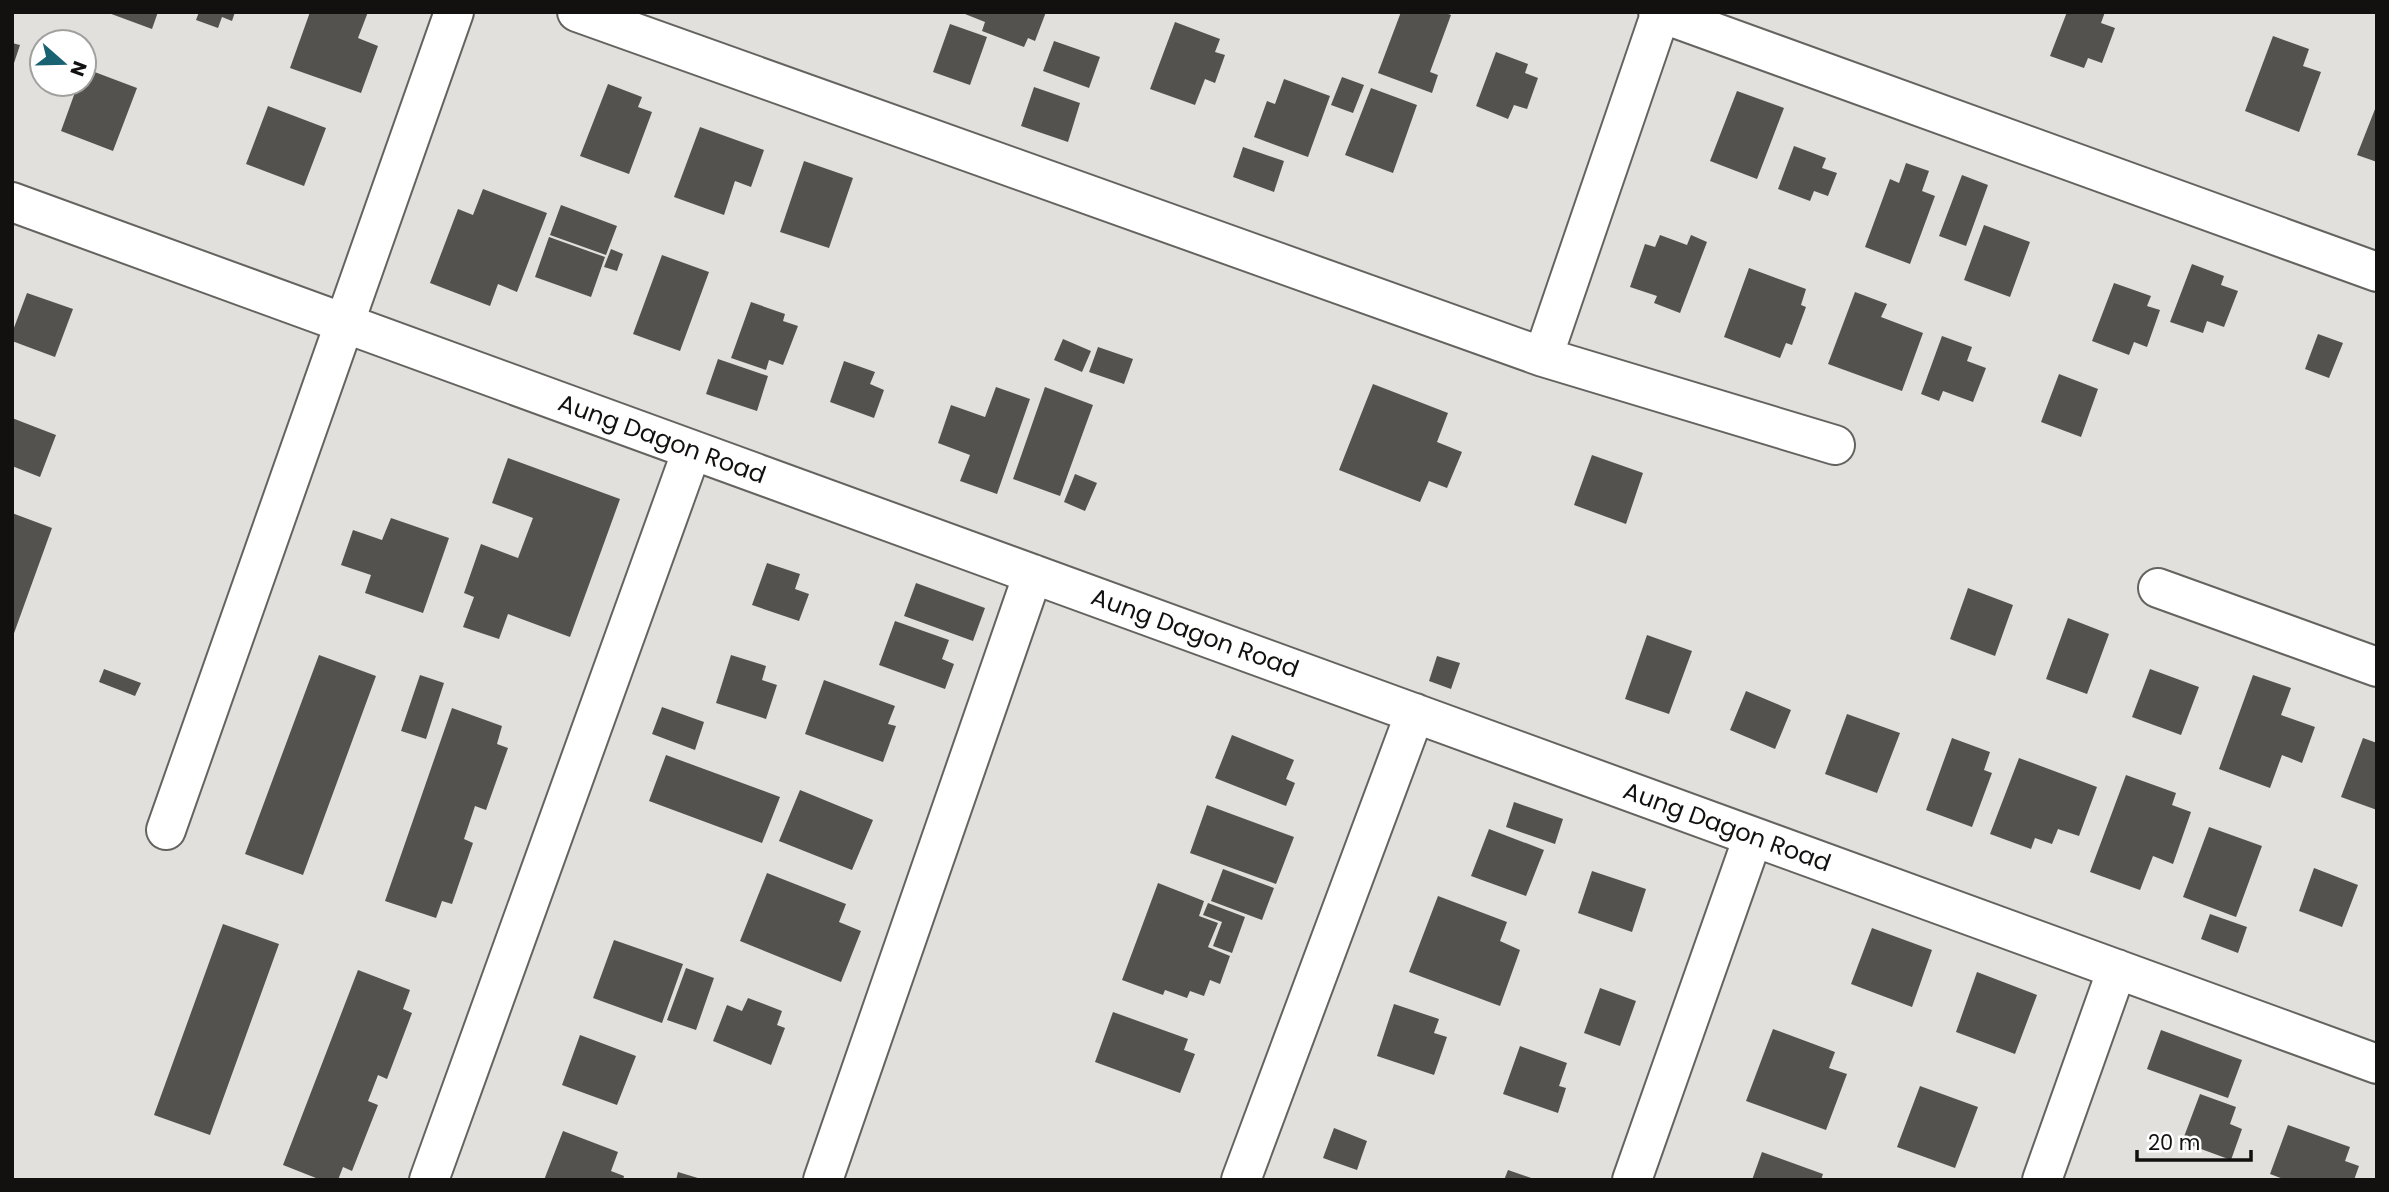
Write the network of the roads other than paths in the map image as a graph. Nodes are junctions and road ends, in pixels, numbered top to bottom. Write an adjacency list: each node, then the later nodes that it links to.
1 (454, 12): 6 (street)
2 (577, 12): 7 (street)
3 (1660, 13): 5 (street); 7 (street)
4 (12, 202): 6 (street, Aung Dagon Road)
5 (2377, 272)
6 (343, 322): 9 (street, Aung Dagon Road); 14 (street)
7 (1543, 357): 8 (street)
8 (1835, 445)
9 (692, 450): 10 (street, Aung Dagon Road); 18 (street)
10 (1033, 574): 13 (street, Aung Dagon Road); 19 (street)
11 (2158, 589): 12 (street)
12 (2377, 667)
13 (1415, 713): 15 (street, Aung Dagon Road); 20 (street)
14 (166, 830)
15 (1753, 837): 16 (street, Aung Dagon Road); 21 (street)
16 (2117, 969): 17 (street, Aung Dagon Road); 22 (street)
17 (2377, 1064)
18 (429, 1180)
19 (824, 1180)
20 (1241, 1180)
21 (1632, 1180)
22 (2042, 1180)

